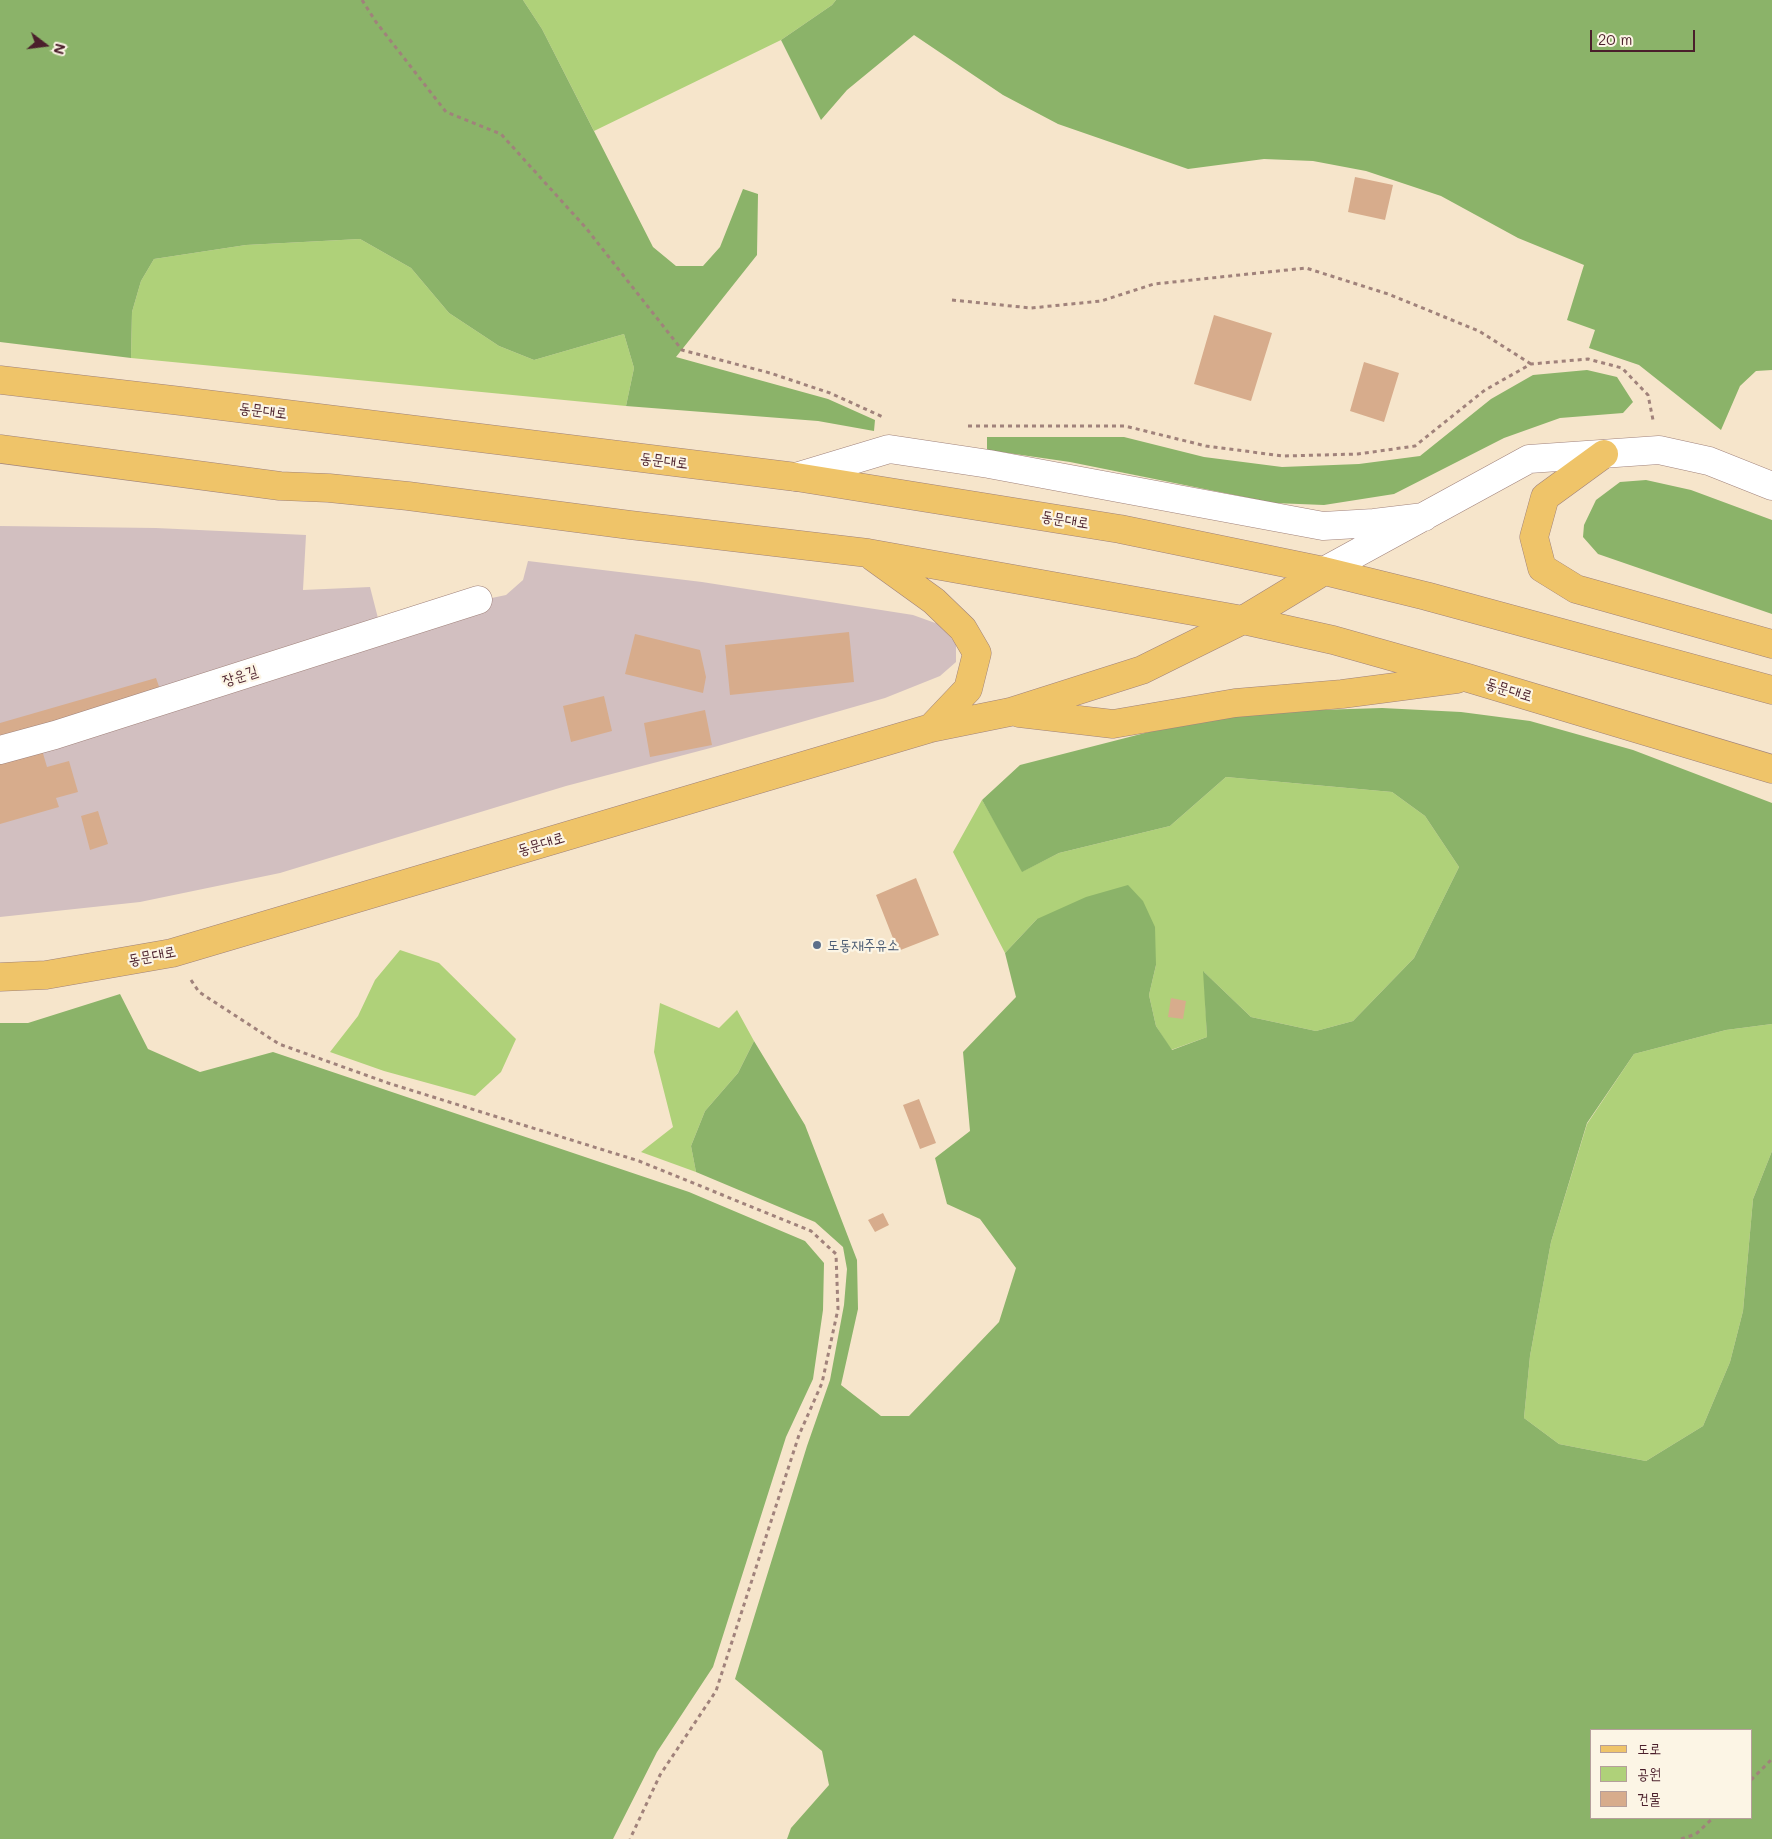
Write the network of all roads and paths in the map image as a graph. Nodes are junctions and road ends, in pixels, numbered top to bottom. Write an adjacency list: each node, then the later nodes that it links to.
1 (362, 0): 5 (path)
2 (952, 300): 3 (path)
3 (1531, 364): 6 (path); 8 (path)
4 (0, 380): 10 (main road, 동문대로)
5 (889, 418)
6 (960, 426)
7 (0, 449): 13 (main road, 동문대로)
8 (1659, 450): 9 (street); 11 (street)
9 (1604, 454): 12 (street); 17 (main road)
10 (796, 477): 12 (street); 14 (main road, 동문대로)
11 (1772, 486)
12 (1424, 517): 14 (street)
13 (868, 553): 16 (main road, 동문대로); 21 (main road)
14 (1324, 571): 16 (main road, 동문대로); 19 (main road, 동문대로)
15 (478, 600): 22 (street, 장운길)
16 (1243, 620): 18 (main road, 동문대로); 20 (main road, 동문대로)
17 (1772, 644)
18 (1468, 678): 20 (main road); 23 (main road, 동문대로)
19 (1772, 690)
20 (1010, 712): 21 (main road, 동문대로)
21 (931, 728): 24 (main road, 동문대로)
22 (0, 750)
23 (1772, 769)
24 (172, 953): 25 (main road, 동문대로); 29 (path)
25 (0, 977)
26 (1772, 1759): 27 (path)
27 (1752, 1779)
28 (1712, 1819): 30 (path)
29 (630, 1839)
30 (1681, 1839)

